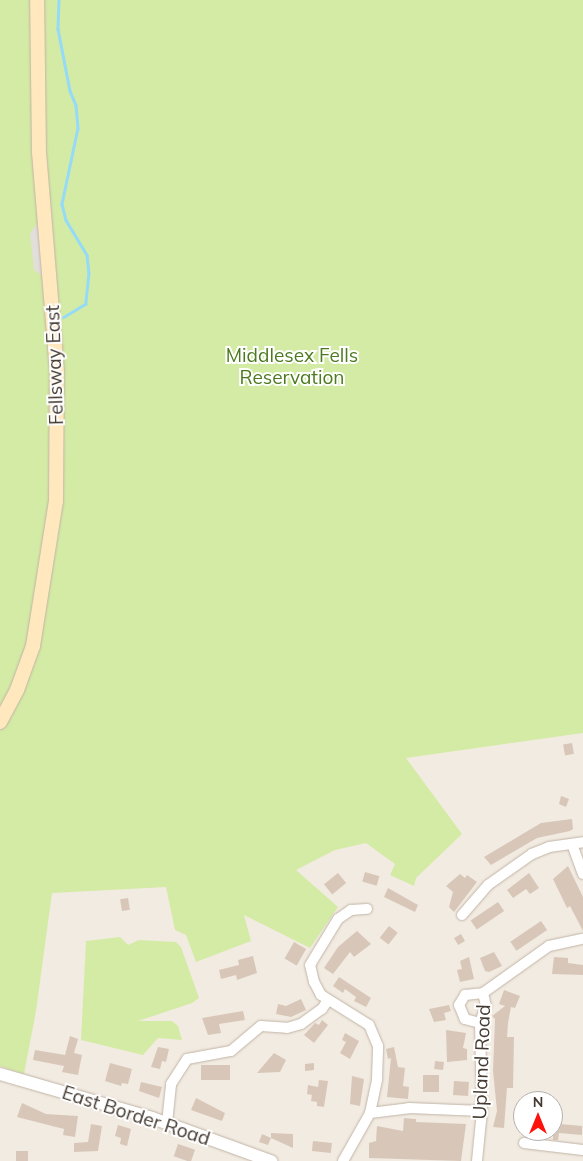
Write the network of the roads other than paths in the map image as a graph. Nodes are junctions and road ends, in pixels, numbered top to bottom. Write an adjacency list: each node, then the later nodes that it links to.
1 (37, 0): 2 (main road, Fellsway East)
2 (0, 722)
3 (578, 843): 4 (street); 6 (street)
4 (583, 874)
5 (367, 909): 9 (street)
6 (462, 915)
7 (583, 939): 8 (street)
8 (483, 994): 10 (street, Upland Road); 10 (street)
9 (328, 1000): 13 (street); 14 (street)
10 (480, 1023): 12 (street, Upland Road)
11 (1, 1078): 14 (street, East Border Road)
12 (482, 1110): 13 (street); 19 (street, Upland Road)
13 (370, 1113): 18 (street)
14 (167, 1123): 17 (street, East Border Road)
15 (524, 1143): 16 (street)
16 (583, 1150)
17 (271, 1161)
18 (343, 1161)
19 (478, 1161)

